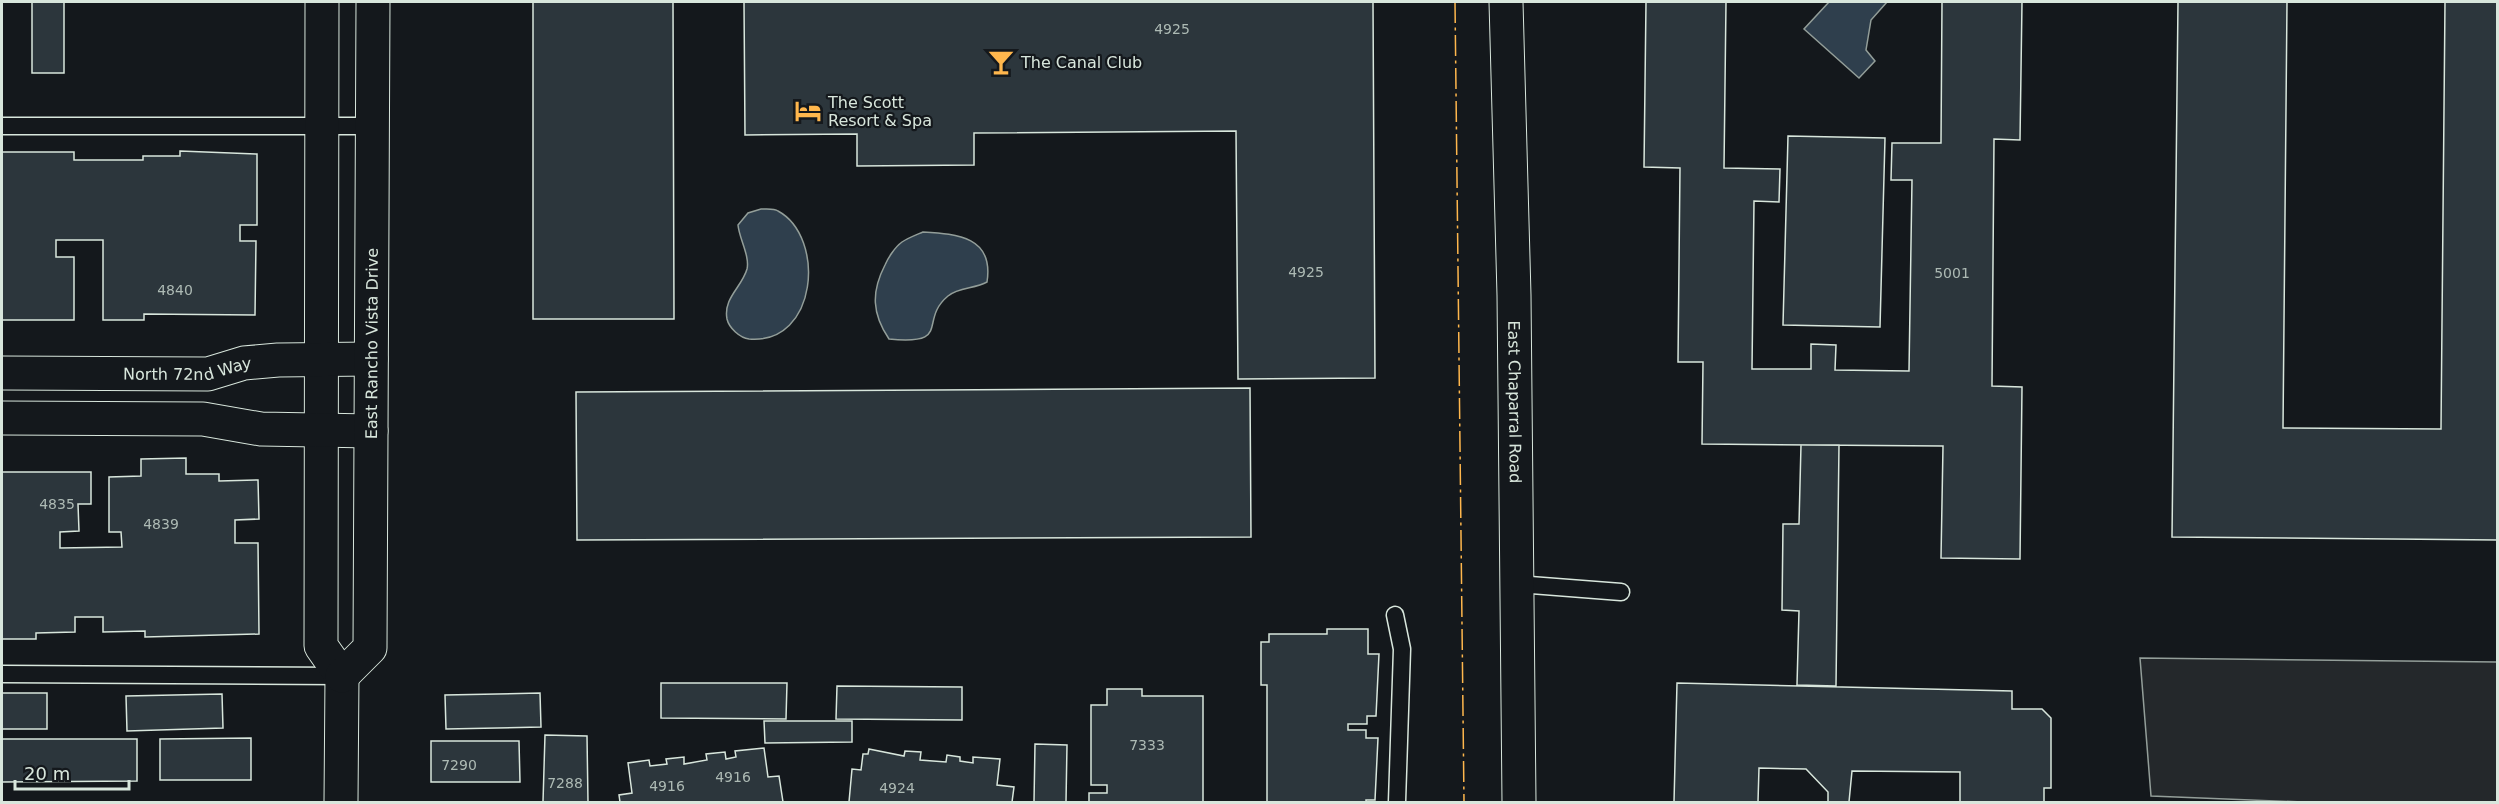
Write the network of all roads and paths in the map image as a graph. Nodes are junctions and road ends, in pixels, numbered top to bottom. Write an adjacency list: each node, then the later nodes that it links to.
1 (322, 2): 5 (street)
2 (373, 2): 6 (street, East Rancho Vista Drive)
3 (1506, 2): 13 (street, East Chaparral Road)
4 (2, 126): 5 (lane)
5 (322, 126): 6 (lane); 7 (street)
6 (372, 126): 8 (street, East Rancho Vista Drive)
7 (321, 358): 8 (street, North 72nd Way); 9 (street, North 72nd Way); 11 (street)
8 (371, 359): 12 (street, East Rancho Vista Drive)
9 (2, 373)
10 (2, 418): 11 (street)
11 (321, 430): 12 (street); 17 (street)
12 (371, 431): 17 (street, East Rancho Vista Drive)
13 (1518, 584): 14 (lane); 20 (street, East Chaparral Road)
14 (1621, 592)
15 (1395, 615): 19 (lane)
16 (2, 674): 17 (lane)
17 (342, 676): 18 (street)
18 (341, 802)
19 (1397, 802)
20 (1519, 802)

